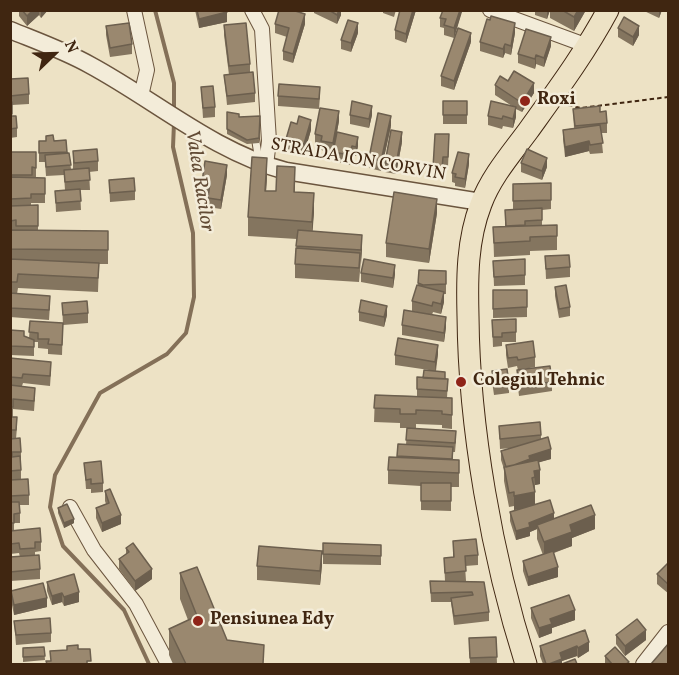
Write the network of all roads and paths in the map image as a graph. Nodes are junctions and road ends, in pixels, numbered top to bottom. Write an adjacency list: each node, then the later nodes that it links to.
1 (134, 10): 8 (street)
2 (252, 10): 11 (street)
3 (490, 10): 6 (street)
4 (608, 10): 6 (main road)
5 (10, 30): 8 (street, STRADA ION CORVIN)
6 (588, 46): 9 (main road)
7 (669, 97): 9 (path)
8 (146, 99): 11 (street, STRADA ION CORVIN)
9 (550, 100): 12 (main road)
10 (247, 136): 11 (lane)
11 (263, 164): 12 (street, STRADA ION CORVIN)
12 (481, 202): 16 (main road)
13 (70, 507): 15 (street)
14 (669, 632): 17 (street)
15 (168, 664)
16 (526, 664)
17 (642, 664)

